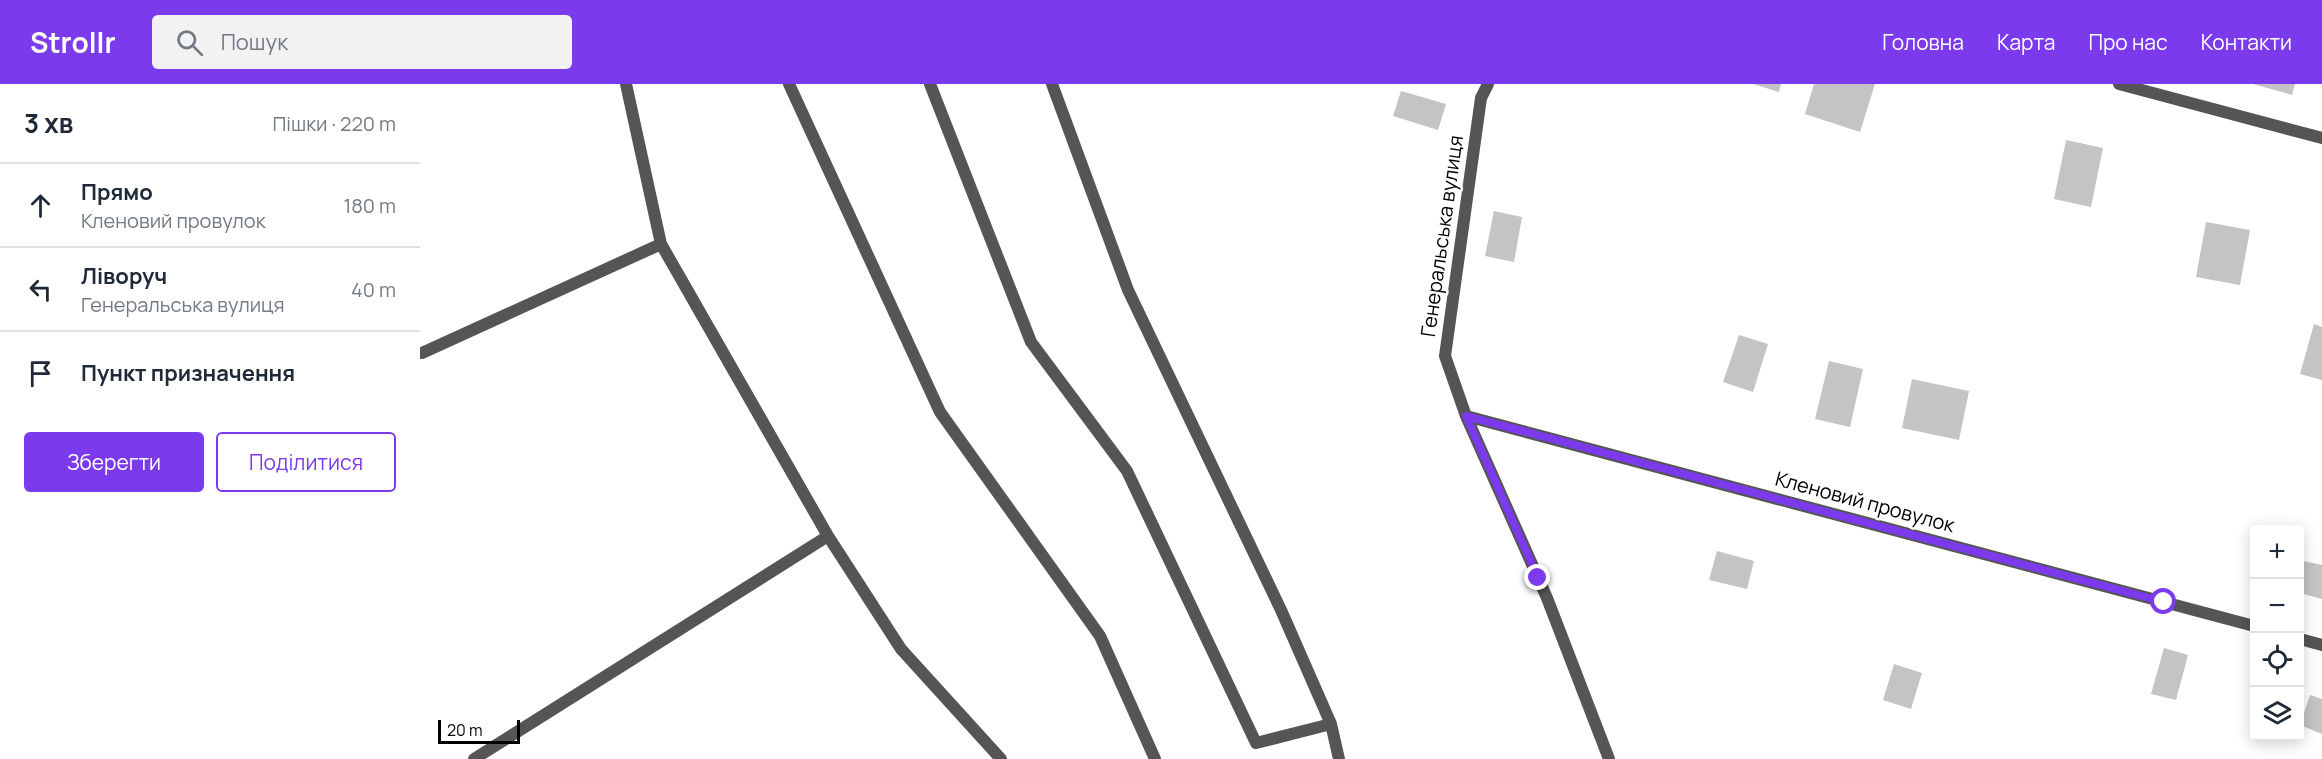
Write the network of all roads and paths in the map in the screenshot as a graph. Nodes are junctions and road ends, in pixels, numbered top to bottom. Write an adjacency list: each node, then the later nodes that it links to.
1 (626, 84): 8 (street)
2 (789, 84): 18 (street)
3 (930, 84): 15 (street)
4 (1052, 84): 15 (street)
5 (1488, 84): 10 (street, Генеральська вулиця)
6 (2119, 84): 7 (street)
7 (2322, 138)
8 (662, 244): 9 (street); 11 (street)
9 (422, 353)
10 (1466, 416): 12 (street, Кленовий провулок); 20 (street, Генеральська вулиця)
11 (828, 537): 16 (street); 17 (street)
12 (2250, 625)
13 (2304, 640): 14 (street)
14 (2322, 645)
15 (1331, 724): 19 (street)
16 (474, 759)
17 (1002, 759)
18 (1155, 759)
19 (1339, 759)
20 (1609, 759)

